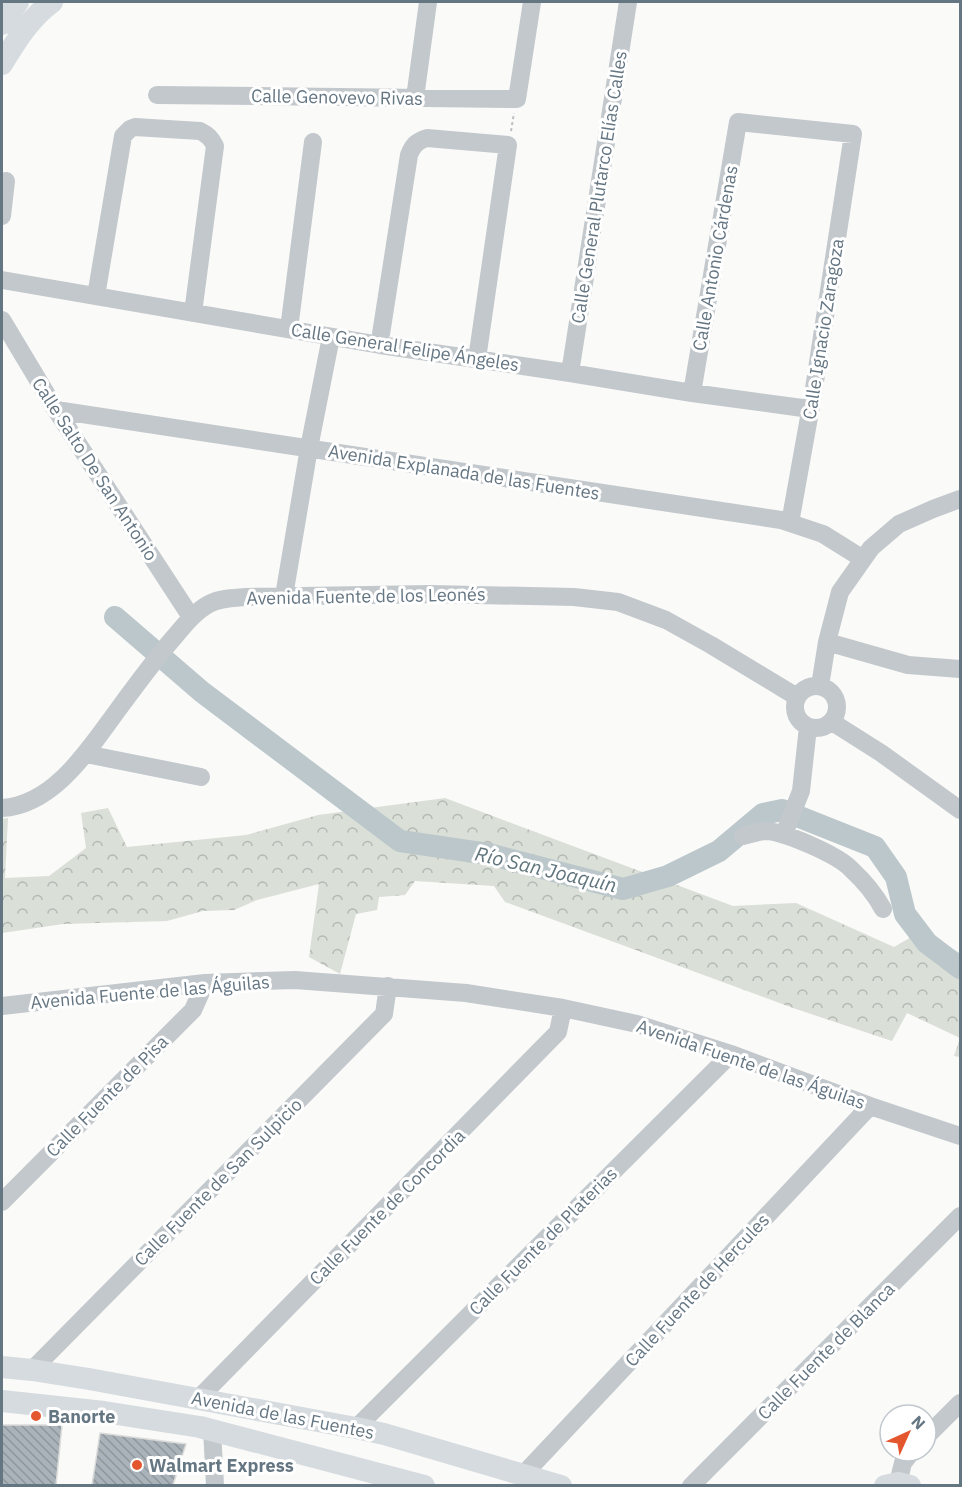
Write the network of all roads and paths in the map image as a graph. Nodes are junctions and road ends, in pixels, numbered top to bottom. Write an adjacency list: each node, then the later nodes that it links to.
1 (18, 2): 6 (main road)
2 (428, 2): 9 (street)
3 (532, 2): 10 (street)
4 (628, 2): 24 (street, Calle General Plutarco Elías Calles)
5 (40, 5): 7 (main road)
6 (2, 24)
7 (2, 64)
8 (157, 94): 9 (street, Calle Genovevo Rivas)
9 (415, 98): 10 (street, Calle Genovevo Rivas)
10 (517, 99): 13 (path)
11 (738, 123): 25 (street, Calle Antonio Cárdenas); 26 (street, Calle Ignacio Zaragoza)
12 (313, 142): 20 (street)
13 (508, 145): 21 (street); 23 (street)
14 (6, 181): 15 (street)
15 (2, 216)
16 (2, 280): 17 (street, Calle General Felipe Ángeles)
17 (96, 296): 18 (street, Calle General Felipe Ángeles); 18 (street)
18 (193, 313): 20 (street, Calle General Felipe Ángeles)
19 (2, 320): 27 (street, Calle Salto De San Antonio)
20 (289, 329): 22 (street, Calle General Felipe Ángeles)
21 (381, 334)
22 (331, 337): 23 (street, Calle General Felipe Ángeles); 28 (street)
23 (477, 359): 24 (street, Calle General Felipe Ángeles)
24 (570, 373): 25 (street, Calle General Felipe Ángeles)
25 (692, 393): 26 (street, Calle General Felipe Ángeles)
26 (810, 409): 30 (street, Calle Ignacio Zaragoza)
27 (56, 410): 28 (street, Avenida Explanada de las Fuentes); 33 (street, Calle Salto De San Antonio)
28 (309, 448): 30 (street, Avenida Explanada de las Fuentes); 32 (street)
29 (960, 499): 31 (street)
30 (790, 523): 31 (street, Avenida Explanada de las Fuentes)
31 (863, 559): 34 (street)
32 (284, 596): 33 (street, Avenida Fuente de los Leonés); 37 (street, Avenida Fuente de los Leonés)
33 (191, 617): 40 (street, Avenida Fuente de los Leonés)
34 (826, 642): 35 (street); 36 (street)
35 (960, 669)
36 (820, 686): 37 (street); 38 (street)
37 (796, 697): 39 (street)
38 (832, 722): 39 (street); 43 (street)
39 (808, 727): 44 (street)
40 (86, 754): 41 (street); 42 (street, Avenida Fuente de los Leonés)
41 (201, 777)
42 (2, 808)
43 (960, 810)
44 (789, 821): 45 (street); 46 (street)
45 (743, 836)
46 (883, 909)
47 (205, 983): 48 (street, Avenida Fuente de las Águilas); 49 (street, Avenida Fuente de las Águilas); 54 (street, Calle Fuente de Pisa)
48 (388, 986): 50 (street, Avenida Fuente de las Águilas); 57 (street, Calle Fuente de San Sulpicio)
49 (2, 1007)
50 (564, 1008): 51 (street, Avenida Fuente de las Águilas); 58 (street, Calle Fuente de Concordia)
51 (731, 1054): 52 (street, Avenida Fuente de las Águilas); 63 (street, Calle Fuente de Platerias)
52 (870, 1106): 53 (street, Avenida Fuente de las Águilas); 65 (street, Calle Fuente de Hercules)
53 (960, 1136)
54 (2, 1203)
55 (960, 1216): 69 (street, Calle Fuente de Blanca)
56 (2, 1367): 57 (main road, Avenida de las Fuentes)
57 (33, 1370): 58 (main road, Avenida de las Fuentes)
58 (198, 1399): 62 (main road); 63 (main road, Avenida de las Fuentes)
59 (2, 1401): 62 (main road, Avenida de las Fuentes)
60 (960, 1403): 61 (street)
61 (938, 1425)
62 (198, 1427): 66 (street); 67 (main road, Avenida de las Fuentes)
63 (356, 1428): 65 (main road, Avenida de las Fuentes)
64 (903, 1463): 70 (street)
65 (523, 1475): 68 (main road, Avenida de las Fuentes)
66 (215, 1485)
67 (424, 1485)
68 (561, 1485)
69 (691, 1485)
70 (898, 1485)

